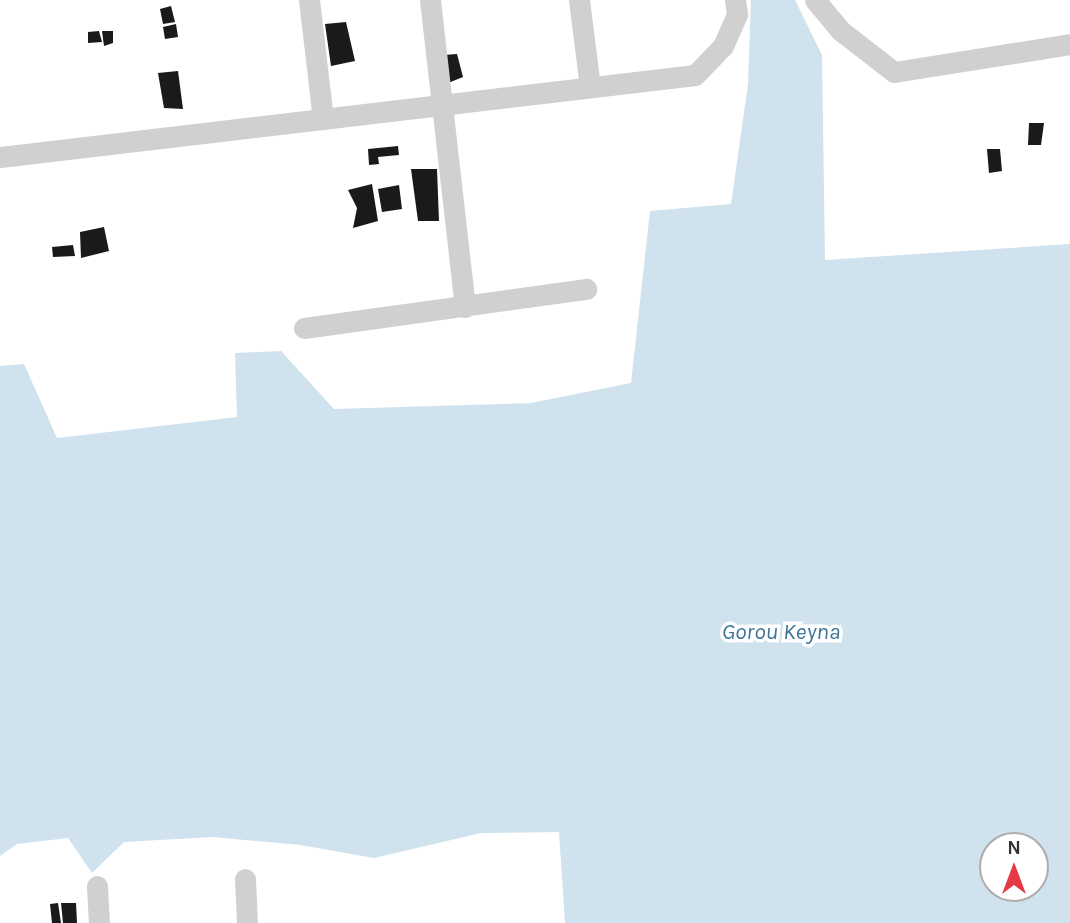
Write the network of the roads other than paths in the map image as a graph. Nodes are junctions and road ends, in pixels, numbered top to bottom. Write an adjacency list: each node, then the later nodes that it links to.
1 (309, 0): 9 (street)
2 (430, 0): 8 (street)
3 (579, 0): 7 (street)
4 (735, 0): 7 (street)
5 (815, 0): 6 (street)
6 (1070, 44)
7 (590, 88): 8 (street)
8 (443, 106): 9 (street); 12 (street)
9 (323, 119): 10 (street)
10 (0, 157)
11 (586, 289): 12 (street)
12 (464, 307): 13 (street)
13 (304, 328)
14 (245, 879): 17 (street)
15 (97, 886): 16 (street)
16 (99, 923)
17 (247, 923)

